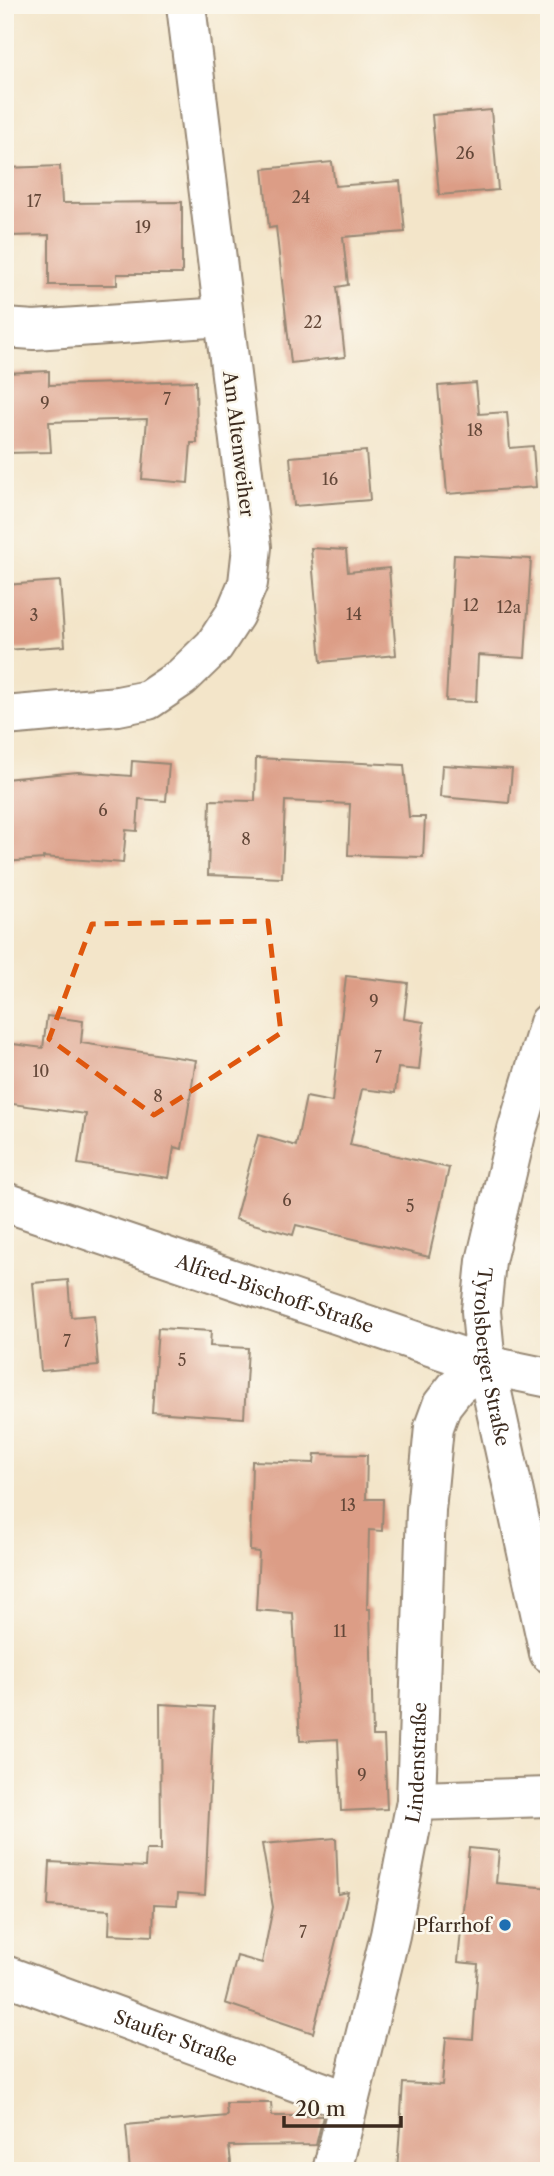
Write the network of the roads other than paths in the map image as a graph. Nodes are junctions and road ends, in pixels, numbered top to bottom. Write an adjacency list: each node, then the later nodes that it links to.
1 (186, 5): 2 (street, Am Altenweiher)
2 (223, 317): 3 (street); 4 (street, Am Altenweiher)
3 (5, 328)
4 (5, 716)
5 (549, 1023): 7 (street, Tyrolsberger Straße)
6 (5, 1202): 7 (street, Alfred-Bischoff-Straße)
7 (486, 1365): 8 (street, Alfred-Bischoff-Straße); 9 (street, Tyrolsberger Straße); 11 (street, Lindenstraße)
8 (549, 1378)
9 (549, 1653)
10 (549, 1797): 11 (street)
11 (416, 1801): 13 (street, Lindenstraße)
12 (5, 1975): 13 (street, Staufer Straße)
13 (348, 2101): 14 (street, Lindenstraße)
14 (332, 2171)

